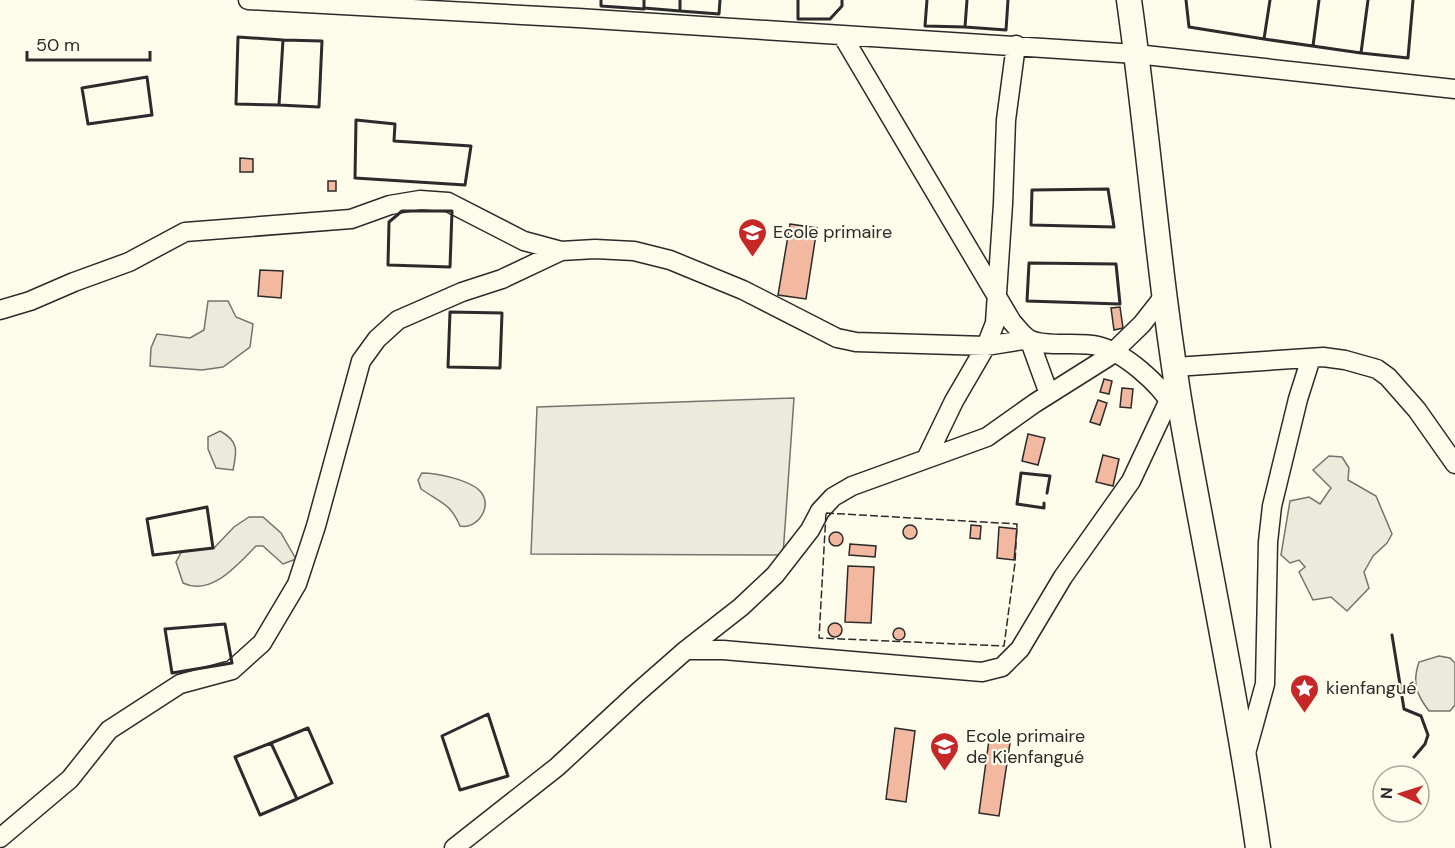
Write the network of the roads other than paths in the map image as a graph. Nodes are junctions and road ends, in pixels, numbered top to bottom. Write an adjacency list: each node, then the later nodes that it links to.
1 (248, 0): 3 (street)
2 (1120, 0): 4 (street)
3 (315, 2): 5 (street)
4 (1131, 11): 7 (main road)
5 (842, 35): 6 (street); 11 (street)
6 (1016, 45): 7 (street); 11 (street)
7 (1136, 54): 8 (street); 10 (main road)
8 (1455, 89)
9 (561, 251): 12 (street); 14 (street); 25 (street)
10 (1164, 296): 15 (street); 17 (main road)
11 (996, 297): 13 (street); 14 (street)
12 (0, 310)
13 (1029, 339): 14 (street); 15 (street); 18 (street)
14 (986, 346): 21 (street)
15 (1114, 351): 18 (street); 19 (street)
16 (1311, 358): 17 (street); 22 (street); 24 (street)
17 (1175, 367): 19 (street); 20 (main road)
18 (1049, 394): 21 (street)
19 (1169, 400): 20 (street); 23 (street)
20 (1183, 422): 24 (main road)
21 (926, 459): 23 (street)
22 (1455, 464)
23 (686, 650): 26 (street)
24 (1245, 758): 27 (main road)
25 (0, 838)
26 (454, 848)
27 (1258, 848)

